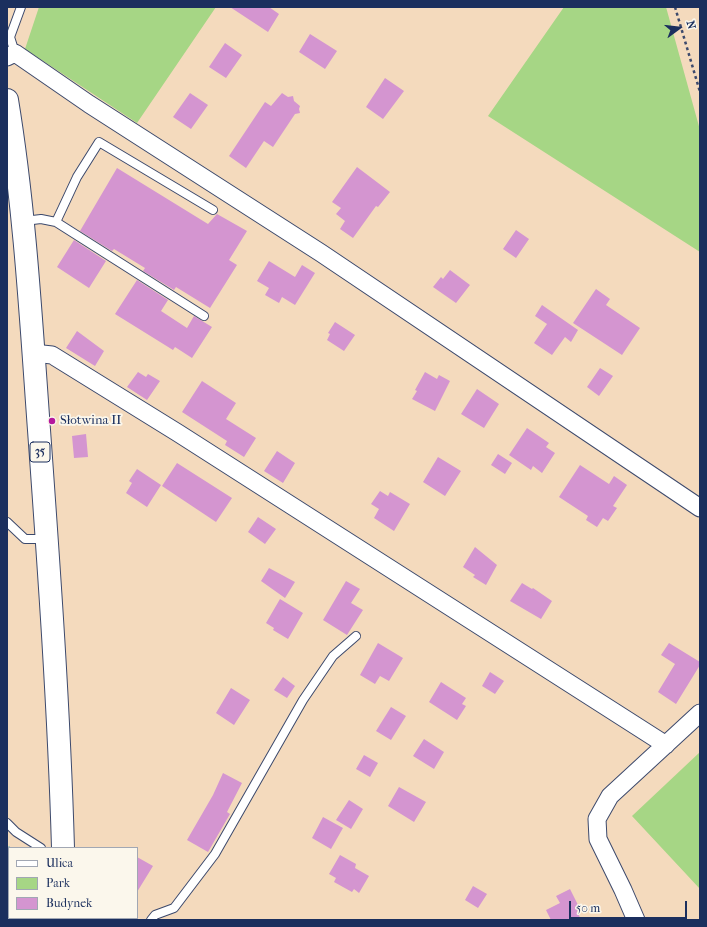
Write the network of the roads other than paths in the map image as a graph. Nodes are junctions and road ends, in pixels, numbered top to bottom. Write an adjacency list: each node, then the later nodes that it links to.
1 (21, 7): 2 (lane)
2 (11, 55): 9 (street)
3 (7, 100): 5 (main road, 35)
4 (213, 210): 6 (lane)
5 (23, 221): 6 (lane); 8 (main road, 35)
6 (56, 222): 7 (lane)
7 (204, 316)
8 (34, 353): 11 (main road, 35); 14 (street)
9 (700, 508)
10 (7, 522): 11 (lane)
11 (46, 539): 17 (main road, 35)
12 (356, 636): 18 (lane)
13 (700, 713): 14 (street)
14 (666, 745): 19 (street)
15 (7, 823): 16 (lane)
16 (39, 847)
17 (63, 847)
18 (151, 920)
19 (636, 920)

